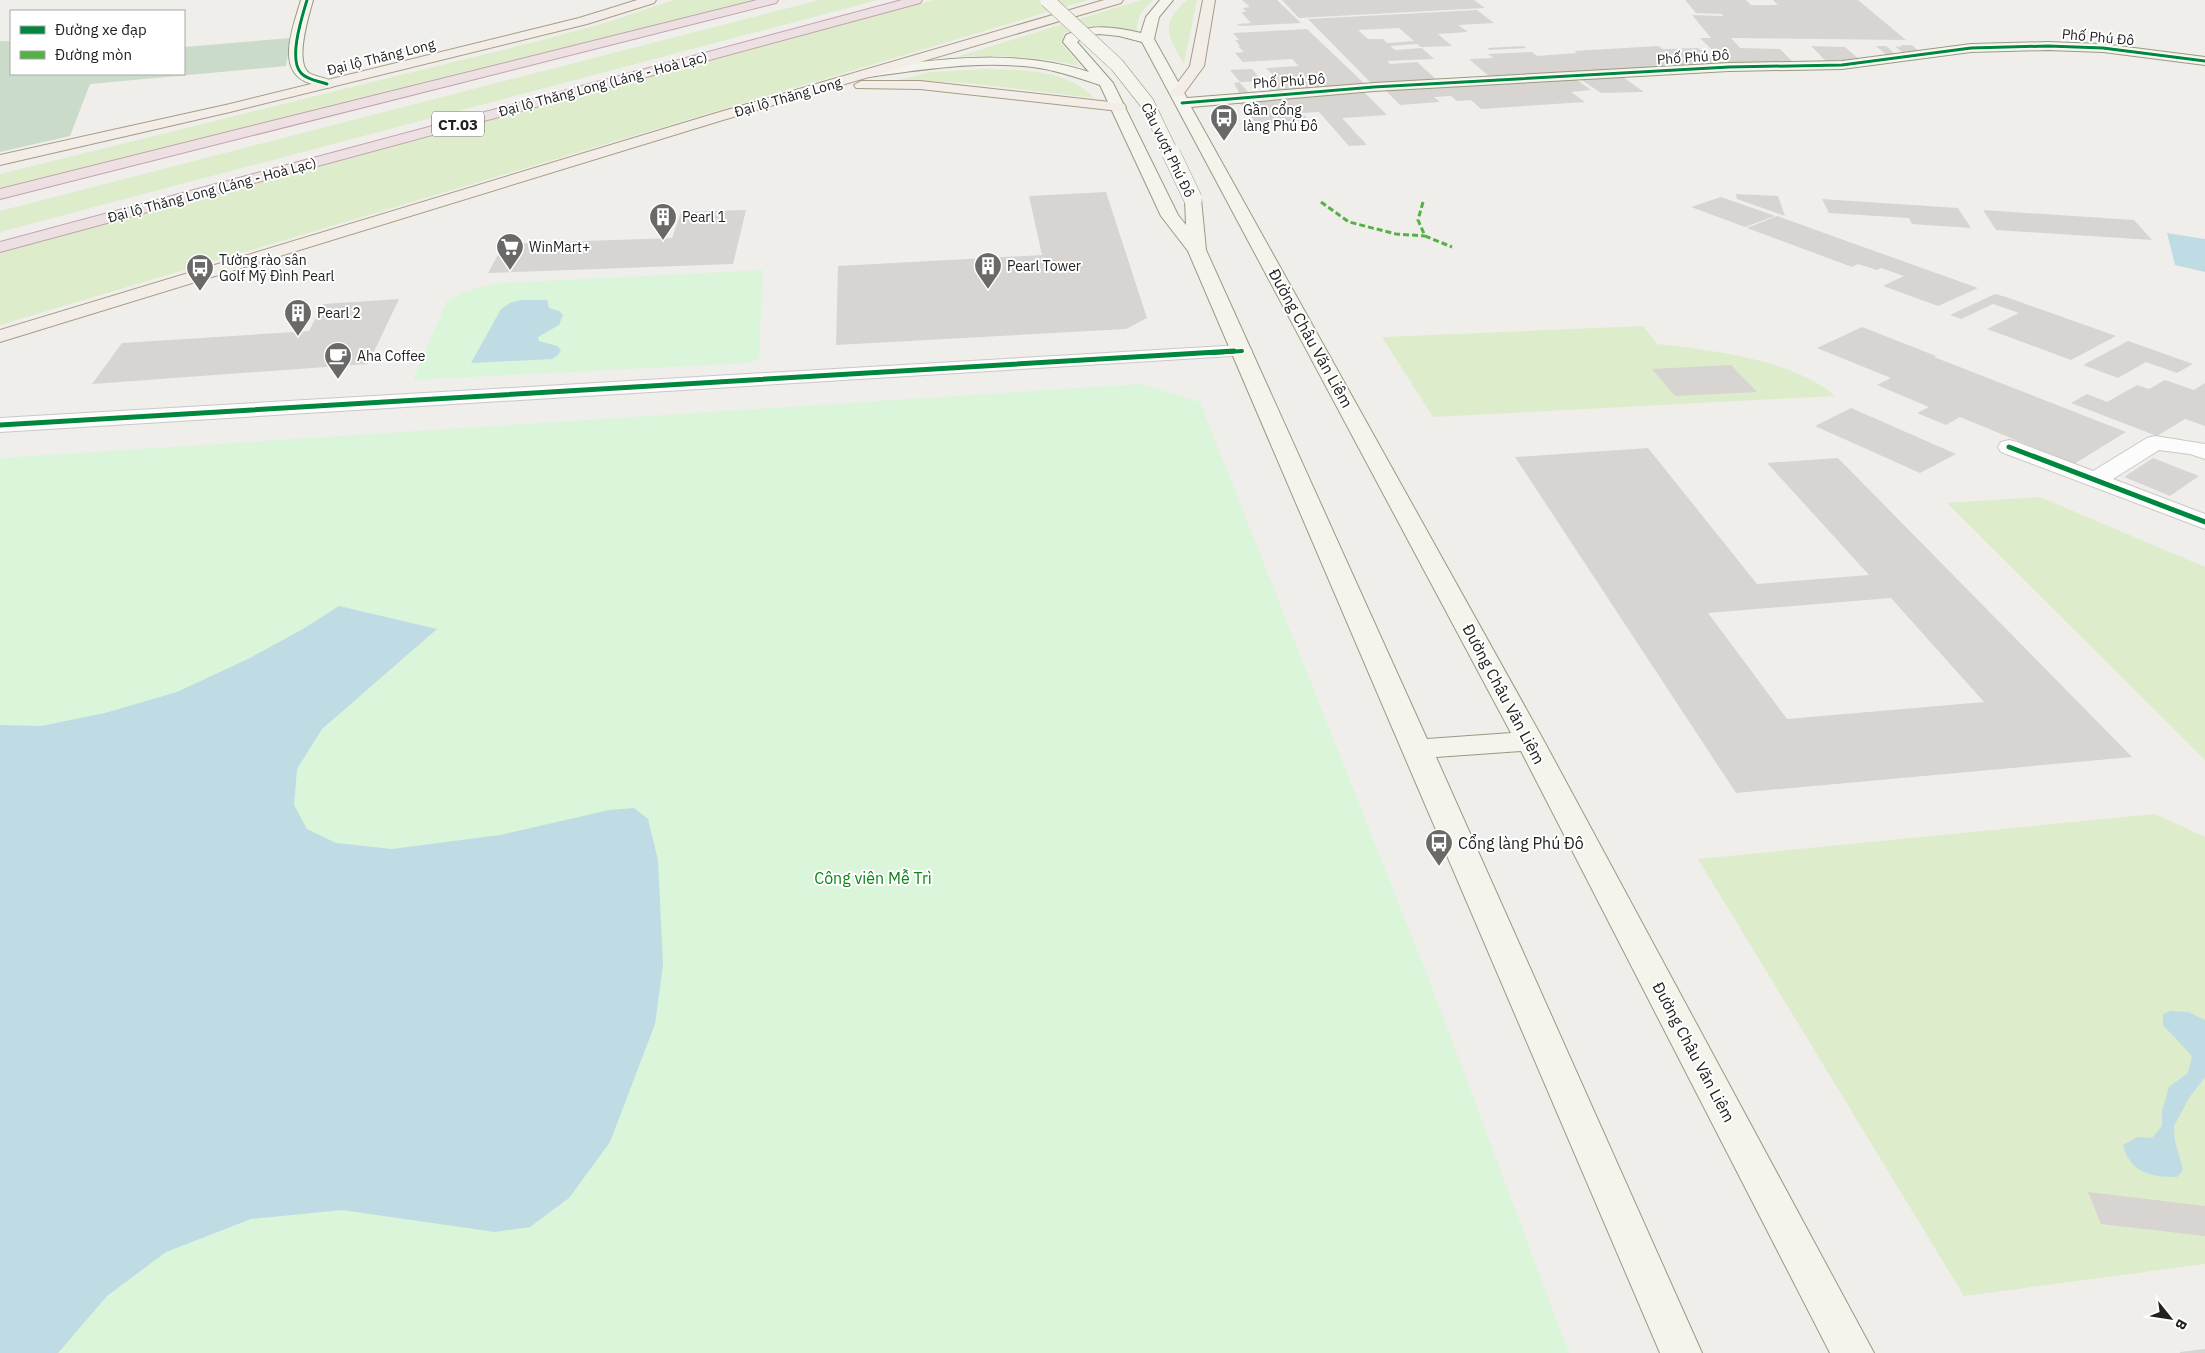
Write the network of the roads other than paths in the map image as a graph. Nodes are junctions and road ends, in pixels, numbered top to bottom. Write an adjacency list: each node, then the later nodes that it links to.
1 (307, 0): 13 (main road)
2 (650, 0): 13 (main road, Đại lộ Thăng Long)
3 (772, 0): 18 (highway)
4 (916, 0): 19 (highway, Đại lộ Thăng Long (Láng - Hoà Lạc) / CT.03)
5 (1047, 0): 20 (main road, Cầu vượt Phú Đô, bridge)
6 (1117, 0): 11 (main road, Đại lộ Thăng Long)
7 (1167, 0): 9 (main road)
8 (1209, 0): 15 (main road)
9 (1147, 39): 12 (main road); 15 (main road, Đường Châu Văn Liêm)
10 (2205, 61): 15 (main road, Phố Phú Đô)
11 (869, 73): 12 (main road); 14 (main road, Đại lộ Thăng Long)
12 (1106, 83): 16 (main road)
13 (327, 84): 17 (main road, Đại lộ Thăng Long)
14 (824, 86): 16 (main road); 21 (main road, Đại lộ Thăng Long)
15 (1179, 98): 28 (main road, Đường Châu Văn Liêm)
16 (1119, 107): 20 (main road)
17 (0, 160)
18 (0, 194)
19 (0, 247)
20 (1197, 250): 22 (main road)
21 (0, 336)
22 (1242, 351): 23 (street); 29 (main road)
23 (0, 425)
24 (2009, 446): 26 (street)
25 (2205, 452): 26 (street)
26 (2097, 479): 27 (street)
27 (2205, 522)
28 (1530, 741): 29 (main road); 31 (main road, Đường Châu Văn Liêm)
29 (1418, 749): 30 (main road)
30 (1681, 1353)
31 (1853, 1353)

